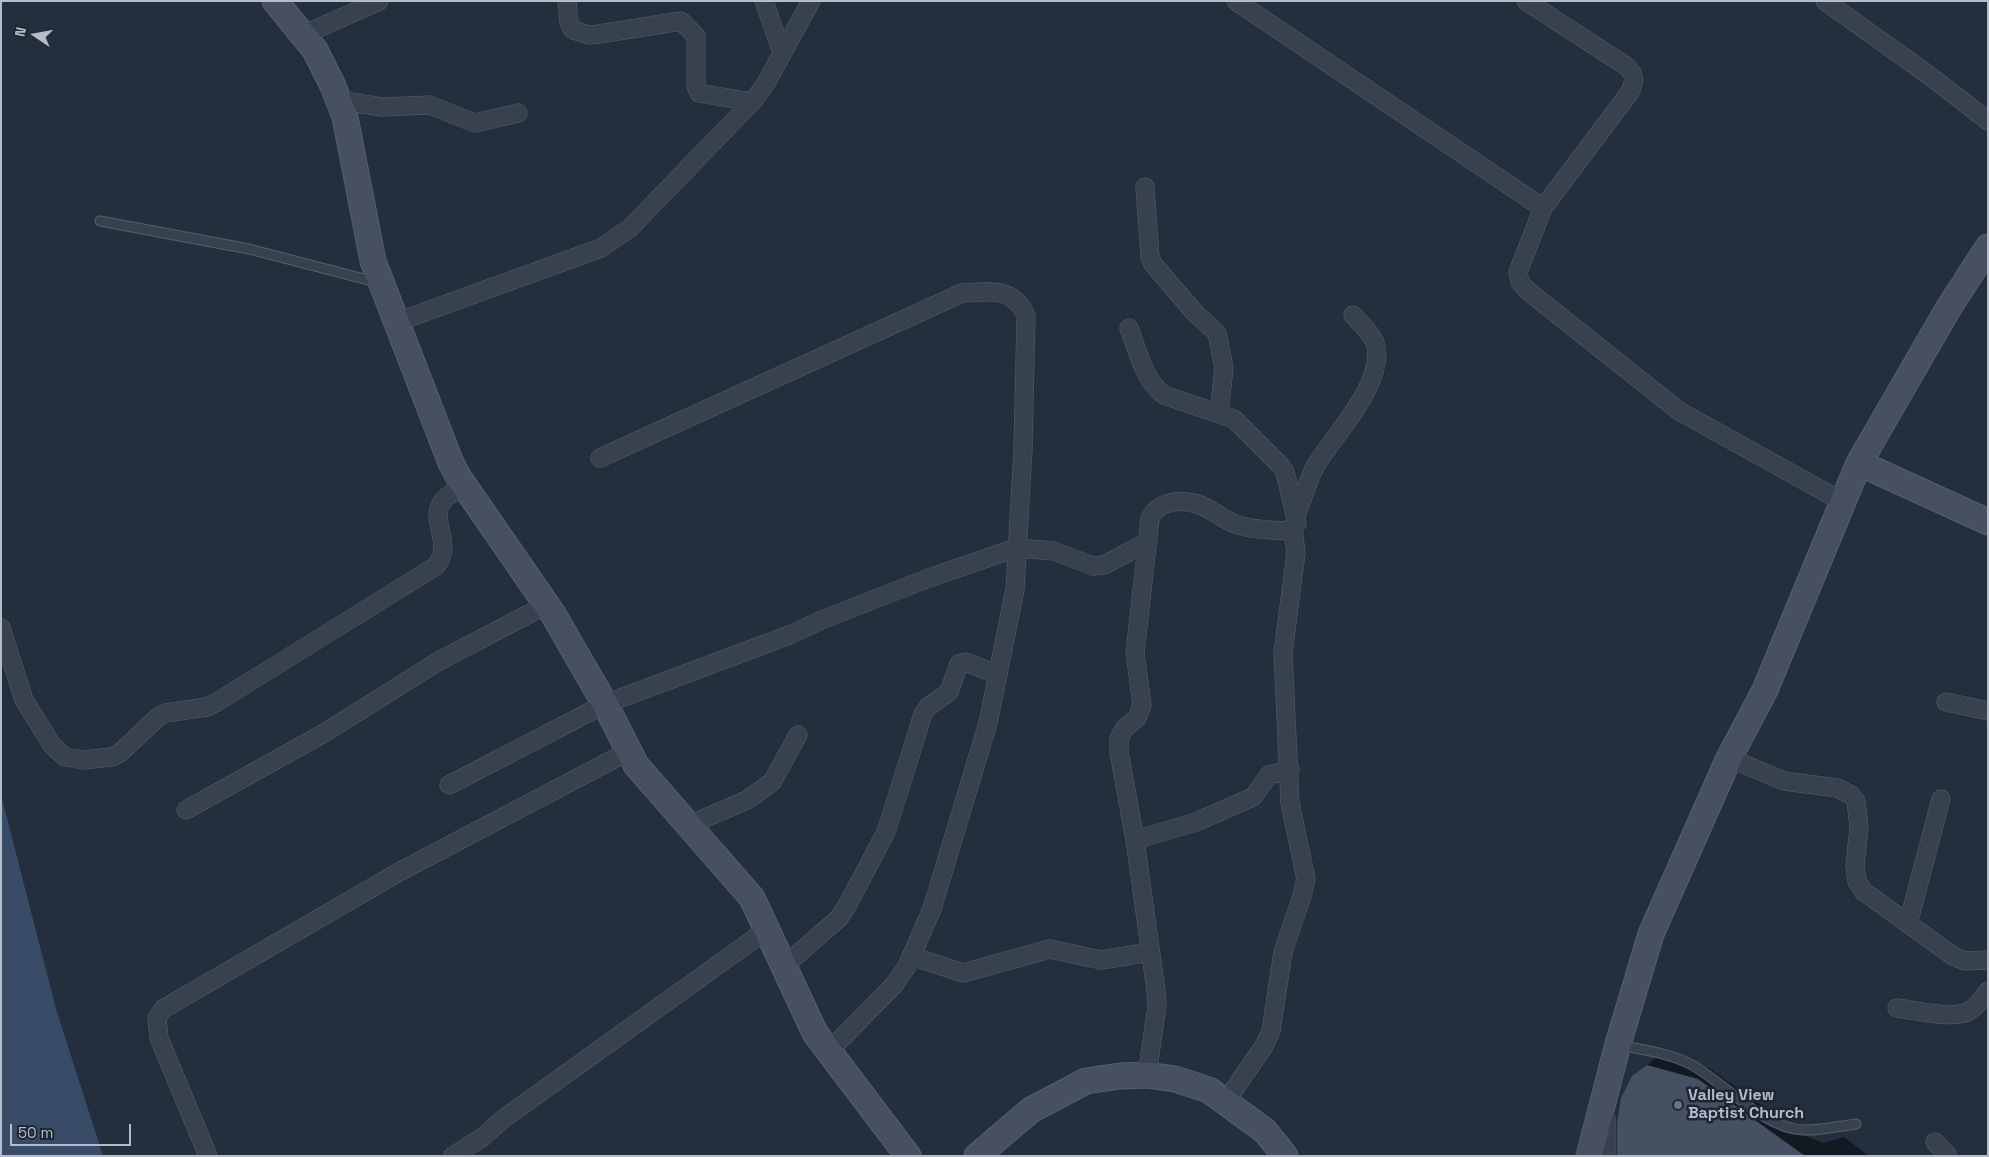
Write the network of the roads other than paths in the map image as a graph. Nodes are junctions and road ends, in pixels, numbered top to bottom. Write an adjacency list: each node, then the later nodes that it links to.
1 (275, 1): 9 (street)
2 (379, 1): 9 (street)
3 (567, 1): 12 (street)
4 (764, 1): 10 (street)
5 (812, 1): 10 (street)
6 (1236, 1): 16 (street)
7 (1526, 1): 16 (street)
8 (1825, 1): 14 (street)
9 (303, 36): 11 (street)
10 (782, 53): 12 (street)
11 (338, 100): 13 (street); 19 (street)
12 (752, 102): 21 (street)
13 (518, 113)
14 (1988, 121)
15 (1145, 187): 23 (street)
16 (1543, 208): 27 (street)
17 (100, 221): 19 (lane)
18 (1988, 246): 25 (street)
19 (382, 283): 21 (street)
20 (1353, 316): 28 (street)
21 (397, 322): 26 (street)
22 (1129, 328): 23 (street)
23 (1219, 412): 28 (street)
24 (600, 458): 31 (street)
25 (1859, 463): 27 (street); 29 (street)
26 (464, 484): 32 (street); 33 (street)
27 (1843, 502): 40 (street)
28 (1295, 522): 30 (street); 41 (street)
29 (1988, 522)
30 (1148, 542): 31 (street); 46 (street)
31 (1016, 548): 34 (street); 36 (street)
32 (546, 605): 36 (street); 44 (street)
33 (1, 628)
34 (998, 675): 50 (street); 52 (street)
35 (1946, 702): 37 (street)
36 (605, 704): 39 (street); 42 (street)
37 (1988, 711)
38 (798, 735): 45 (street)
39 (629, 751): 45 (street); 62 (street)
40 (1729, 758): 47 (street); 55 (street)
41 (1290, 770): 46 (street); 59 (street)
42 (448, 785)
43 (1941, 799): 47 (street)
44 (186, 810)
45 (689, 826): 48 (street)
46 (1135, 840): 49 (street)
47 (1908, 924): 51 (street)
48 (768, 929): 52 (street); 63 (street)
49 (1150, 952): 50 (street); 57 (street)
50 (911, 956): 56 (street)
51 (1988, 960)
52 (783, 967): 56 (street)
53 (1988, 991): 54 (street)
54 (1897, 1008)
55 (1618, 1044): 58 (street); 60 (lane)
56 (829, 1051): 64 (street)
57 (1148, 1075): 59 (street); 65 (street)
58 (1606, 1093): 67 (street); 68 (street)
59 (1226, 1101): 66 (street)
60 (1856, 1124)
61 (1936, 1142): 69 (street)
62 (208, 1156)
63 (453, 1156)
64 (908, 1156)
65 (977, 1156)
66 (1285, 1156)
67 (1589, 1156)
68 (1606, 1156)
69 (1948, 1156)

